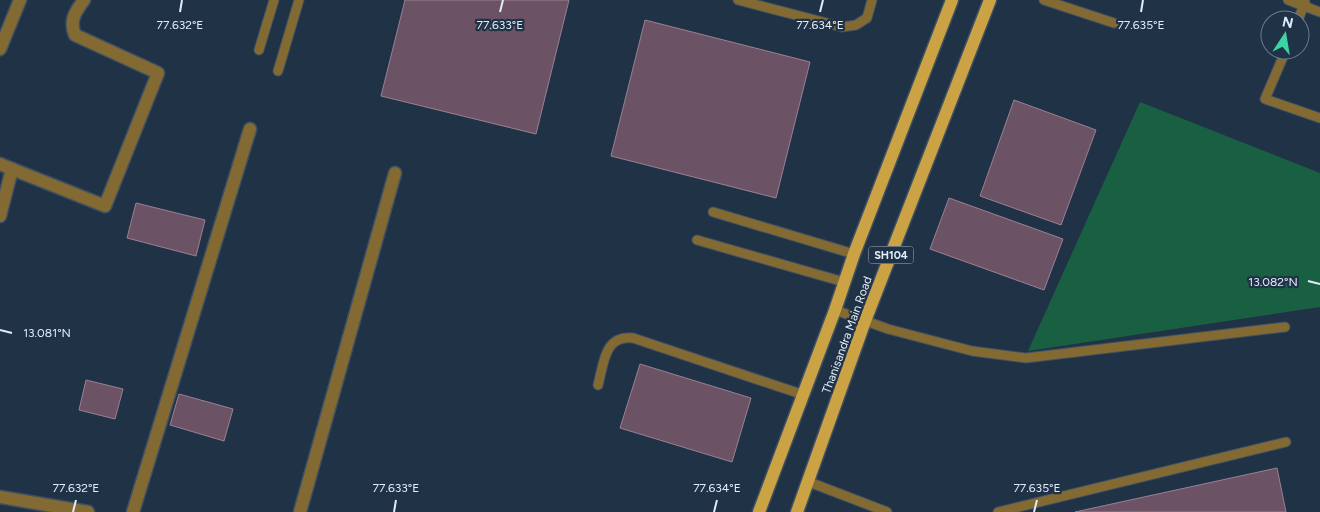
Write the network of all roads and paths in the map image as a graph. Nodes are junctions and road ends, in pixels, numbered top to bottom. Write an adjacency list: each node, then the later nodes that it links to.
1 (20, 0): 14 (street)
2 (84, 0): 20 (street)
3 (274, 0): 15 (lane)
4 (298, 0): 17 (lane)
5 (738, 0): 6 (lane)
6 (872, 0)
7 (952, 0): 25 (main road, Thanisandra Main Road / SH104)
8 (990, 0): 28 (main road, Thanisandra Main Road / SH104)
9 (1044, 0): 13 (lane)
10 (1288, 0): 11 (lane)
11 (1305, 3): 12 (lane)
12 (1320, 12)
13 (1114, 23)
14 (0, 49)
15 (259, 50)
16 (1282, 60): 18 (lane)
17 (278, 71)
18 (1320, 118)
19 (250, 129): 37 (street)
20 (6, 166): 23 (street)
21 (395, 173): 38 (street)
22 (713, 212): 25 (lane)
23 (0, 216)
24 (697, 240): 26 (lane)
25 (854, 254): 26 (main road, Thanisandra Main Road / SH104)
26 (844, 282): 27 (main road, Thanisandra Main Road / SH104)
27 (836, 310): 28 (lane); 31 (main road, Thanisandra Main Road / SH104)
28 (865, 321): 29 (lane); 33 (main road, Thanisandra Main Road / SH104)
29 (1286, 327)
30 (598, 385): 31 (lane)
31 (804, 394): 39 (main road, Thanisandra Main Road / SH104)
32 (1286, 442): 42 (lane)
33 (810, 482): 40 (main road, Thanisandra Main Road / SH104); 41 (lane)
34 (0, 496): 35 (street)
35 (43, 508): 36 (street)
36 (88, 512)
37 (133, 512)
38 (300, 512)
39 (759, 512)
40 (797, 512)
41 (887, 512)
42 (998, 512)

